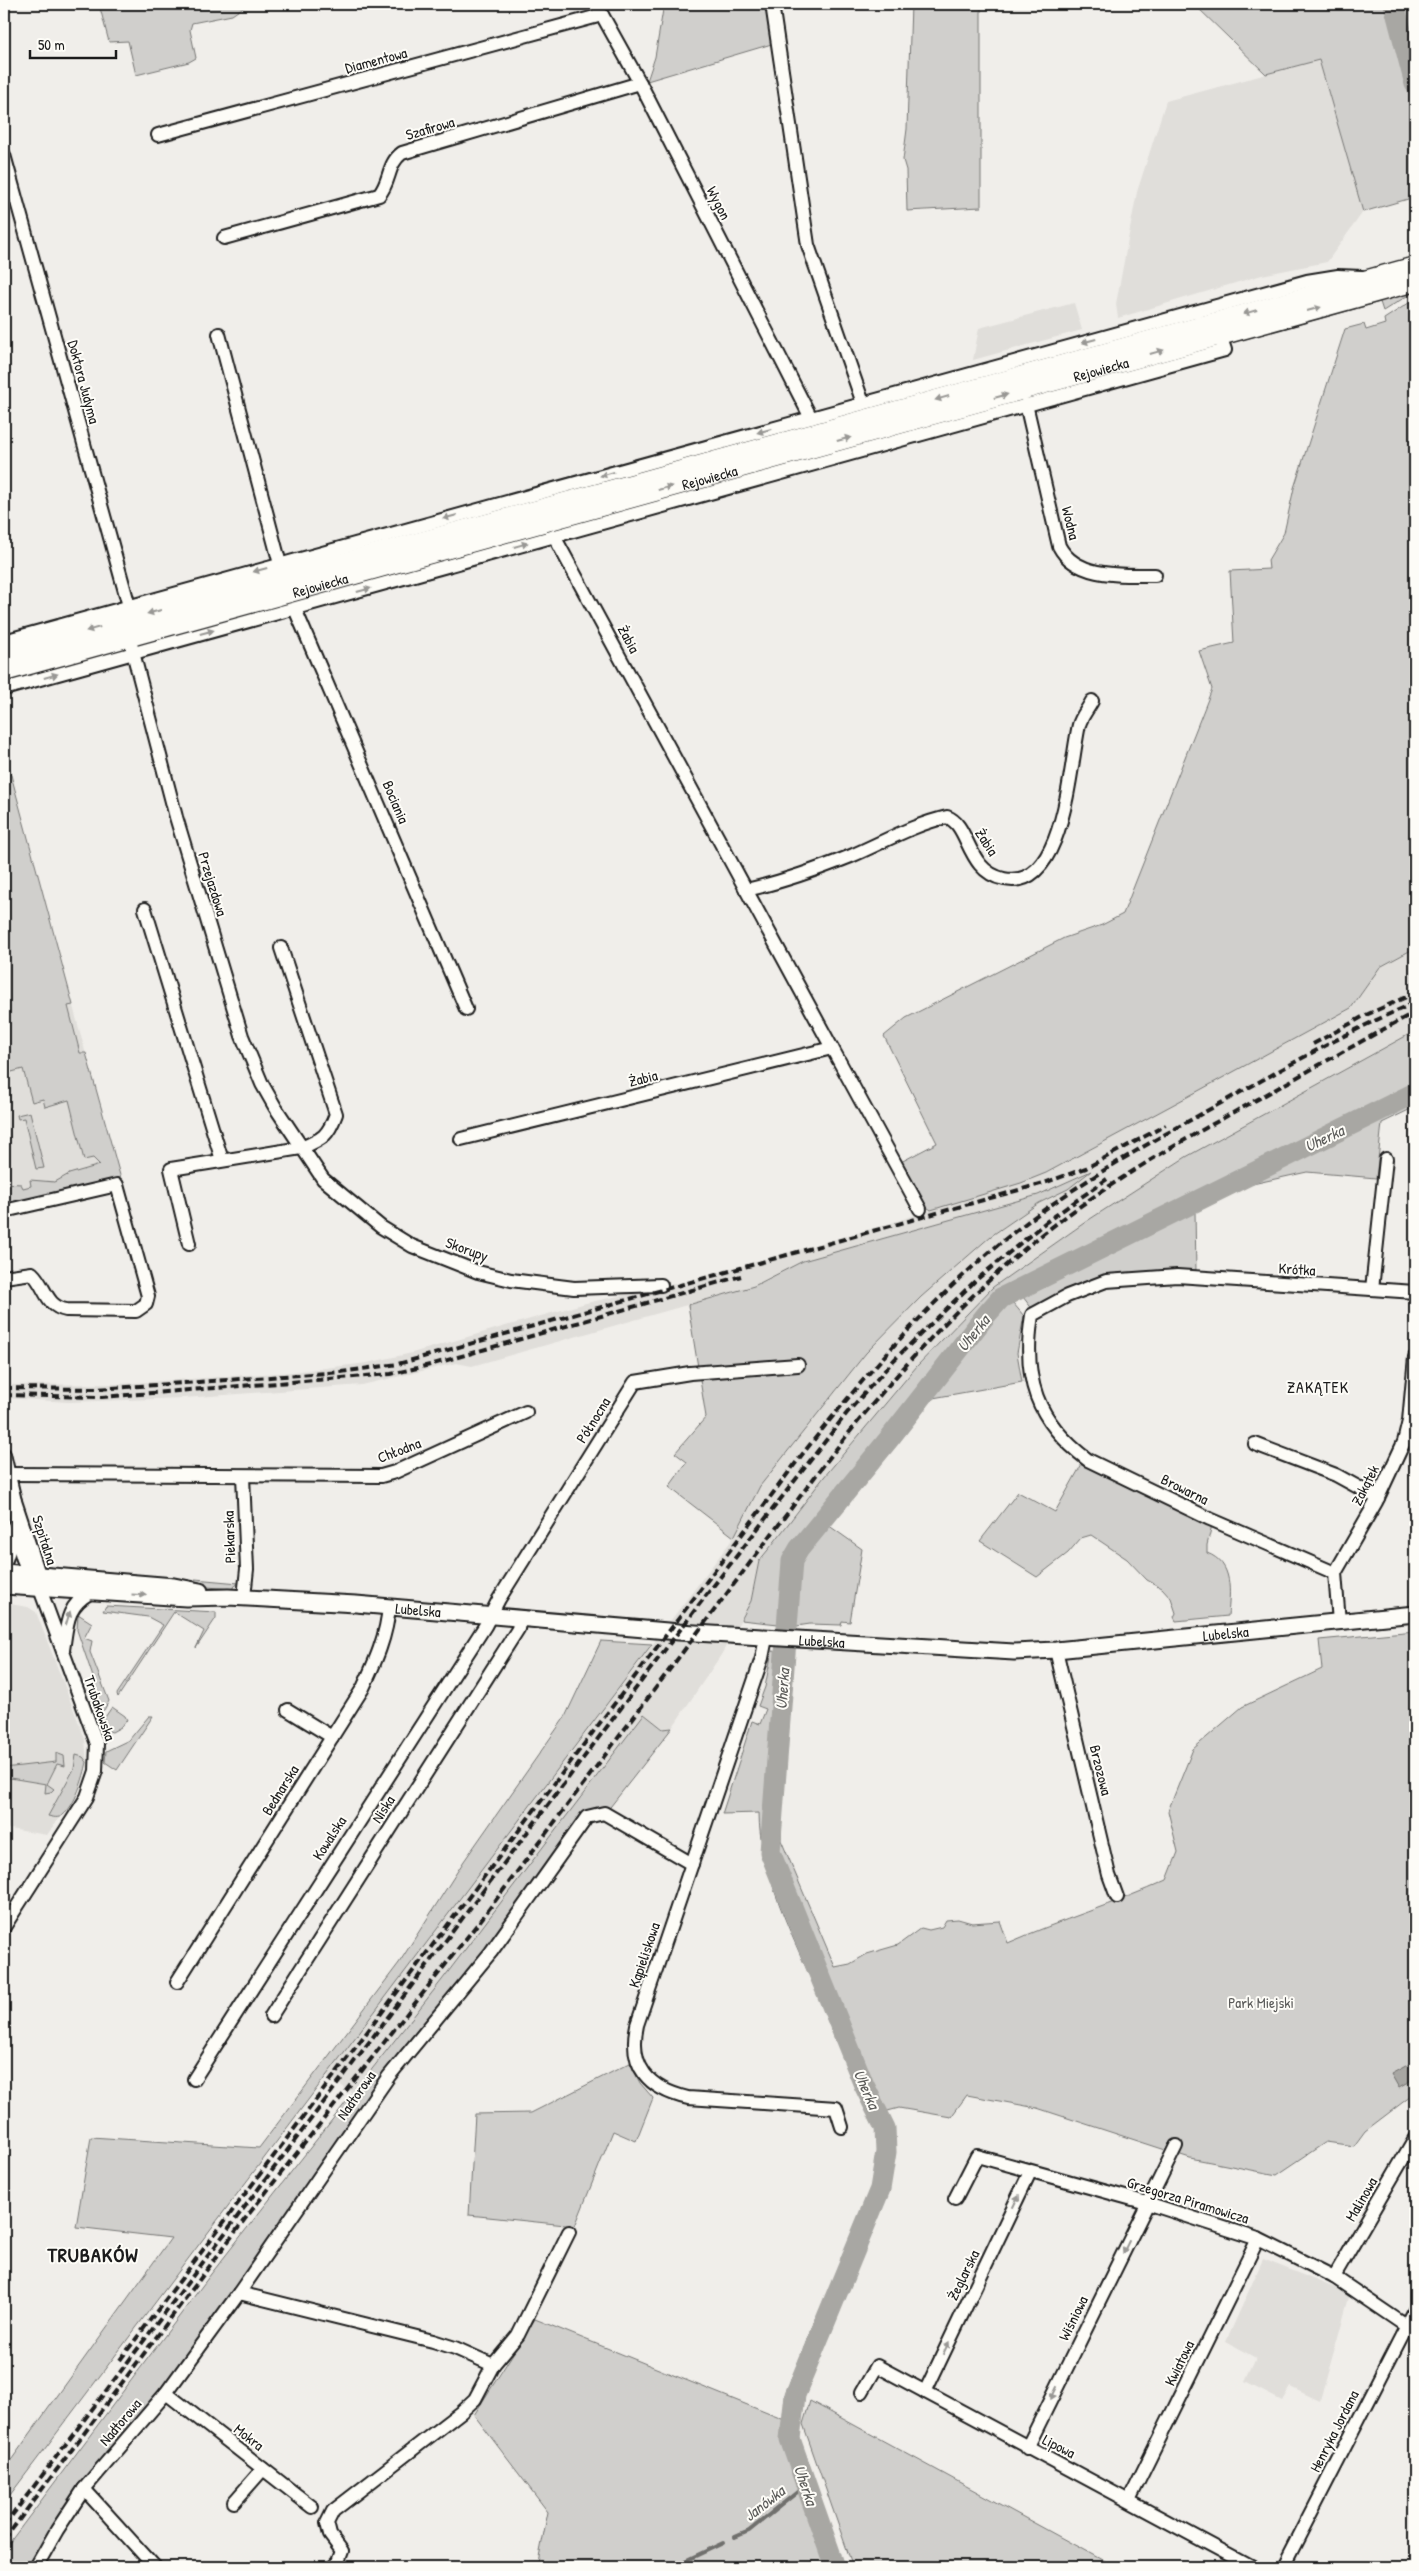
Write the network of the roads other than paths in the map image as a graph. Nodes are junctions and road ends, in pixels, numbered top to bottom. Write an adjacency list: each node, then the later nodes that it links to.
1 (772, 4): 12 (street)
2 (599, 9): 3 (street, Wygon); 4 (street, Diamentowa)
3 (640, 83): 6 (street, Szafirowa); 14 (street, Wygon)
4 (158, 136)
5 (4, 155): 19 (street, Doktora Judyma)
6 (224, 238)
7 (1415, 266): 8 (highway, Rejowiecka)
8 (1375, 278): 12 (street, one-way to 12); 19 (highway, Rejowiecka, one-way to 19)
9 (1415, 282): 11 (highway, Rejowiecka, one-way to 9)
10 (219, 334): 16 (street)
11 (1223, 342): 13 (street); 21 (highway, Rejowiecka, one-way to 11)
12 (863, 403): 14 (street)
13 (1026, 404): 15 (street); 17 (street, Wodna)
14 (811, 418): 16 (street, one-way to 16)
15 (554, 536): 18 (street, one-way to 15); 26 (street, Żabia)
16 (280, 564): 19 (street, one-way to 19)
17 (1155, 575)
18 (296, 609): 21 (street, one-way to 18); 29 (street, Bociania)
19 (130, 612): 20 (street); 21 (street, Przejazdowa); 22 (highway, Rejowiecka, one-way to 22)
20 (4, 641)
21 (131, 645): 23 (highway, Rejowiecka); 24 (street, one-way to 21); 32 (street, Przejazdowa)
22 (4, 654)
23 (4, 672)
24 (4, 689)
25 (1092, 701): 26 (street, Żabia)
26 (746, 890): 30 (street, Żabia)
27 (145, 909): 33 (street)
28 (281, 948): 32 (street)
29 (466, 1009)
30 (832, 1048): 31 (street, Żabia); 35 (street, Żabia)
31 (462, 1138)
32 (301, 1148): 33 (street); 39 (street, Skorupy)
33 (222, 1160): 37 (street)
34 (1386, 1160): 40 (street)
35 (920, 1209)
36 (4, 1211): 38 (street)
37 (189, 1244)
38 (4, 1277)
39 (661, 1285)
40 (1372, 1289): 41 (street, Krótka); 44 (street, Krótka)
41 (1415, 1292)
42 (1415, 1358): 50 (street, Zakątek)
43 (798, 1365): 62 (street, Północna)
44 (1040, 1408): 55 (street, Browarna)
45 (526, 1412): 49 (street, Chłodna)
46 (1255, 1444): 50 (street)
47 (4, 1454): 48 (street, Szpitalna)
48 (14, 1474): 49 (street, Chłodna); 51 (street, Szpitalna)
49 (243, 1476): 59 (street, Piekarska)
50 (1378, 1498): 55 (street, Zakątek)
51 (16, 1501): 52 (street, Szpitalna); 56 (street, Szpitalna)
52 (14, 1527): 53 (main road); 56 (street, Szpitalna)
53 (4, 1561)
54 (4, 1572): 56 (main road, Lubelska)
55 (1335, 1574): 64 (street)
56 (35, 1579): 57 (main road, Lubelska); 58 (main road, Lubelska); 59 (main road, Lubelska); 67 (street, Trubakowska)
57 (4, 1586)
58 (90, 1593): 59 (main road, Lubelska, one-way to 59); 67 (street, one-way to 58)
59 (236, 1597): 60 (main road, Lubelska)
60 (389, 1606): 62 (main road, Lubelska); 69 (street, Bednarska)
61 (1415, 1614): 64 (main road, Lubelska)
62 (492, 1615): 63 (main road, Lubelska); 75 (street, Kowalska)
63 (520, 1618): 65 (main road, Lubelska); 74 (street, Niska)
64 (1339, 1622): 66 (main road, Lubelska)
65 (770, 1638): 66 (main road, Lubelska); 70 (street, Kąpieliskowa)
66 (1056, 1650): 71 (street, Brzozowa)
67 (63, 1652): 72 (street, Trubakowska)
68 (288, 1710): 69 (street)
69 (332, 1738): 73 (street, Bednarska)
70 (692, 1864): 76 (street, Kąpieliskowa); 85 (street, Nadtorowa)
71 (1117, 1897)
72 (4, 1926)
73 (178, 1982)
74 (271, 2016)
75 (194, 2079)
76 (842, 2127)
77 (1415, 2138): 84 (street, Malinowa)
78 (1176, 2146): 81 (street)
79 (1030, 2172): 80 (street, Grzegorza Piramowicza); 81 (street, Grzegorza Piramowicza); 90 (street, Żeglarska, one-way to 79)
80 (956, 2198)
81 (1148, 2203): 83 (street, Grzegorza Piramowicza); 92 (street, Wiśniowa, one-way to 92)
82 (569, 2232): 88 (street)
83 (1258, 2239): 84 (street, Grzegorza Piramowicza); 95 (street, Kwiatowa)
84 (1334, 2277): 87 (street, Grzegorza Piramowicza)
85 (239, 2293): 88 (street); 91 (street, Nadtorowa)
86 (1415, 2310): 87 (street, Henryka Jordana)
87 (1411, 2329): 102 (street, Henryka Jordana)
88 (493, 2366): 100 (street)
89 (862, 2392): 90 (street, Lipowa)
90 (924, 2392): 92 (street, Lipowa)
91 (166, 2393): 93 (street, Mokra); 94 (street, Nadtorowa)
92 (1027, 2448): 95 (street, Lipowa)
93 (264, 2470): 96 (street); 97 (street, Mokra)
94 (84, 2489): 98 (street, Nadtorowa); 99 (street)
95 (1129, 2500): 101 (street, Lipowa)
96 (234, 2502)
97 (312, 2507)
98 (36, 2567)
99 (155, 2567)
100 (333, 2567)
101 (1252, 2567)
102 (1283, 2567)

